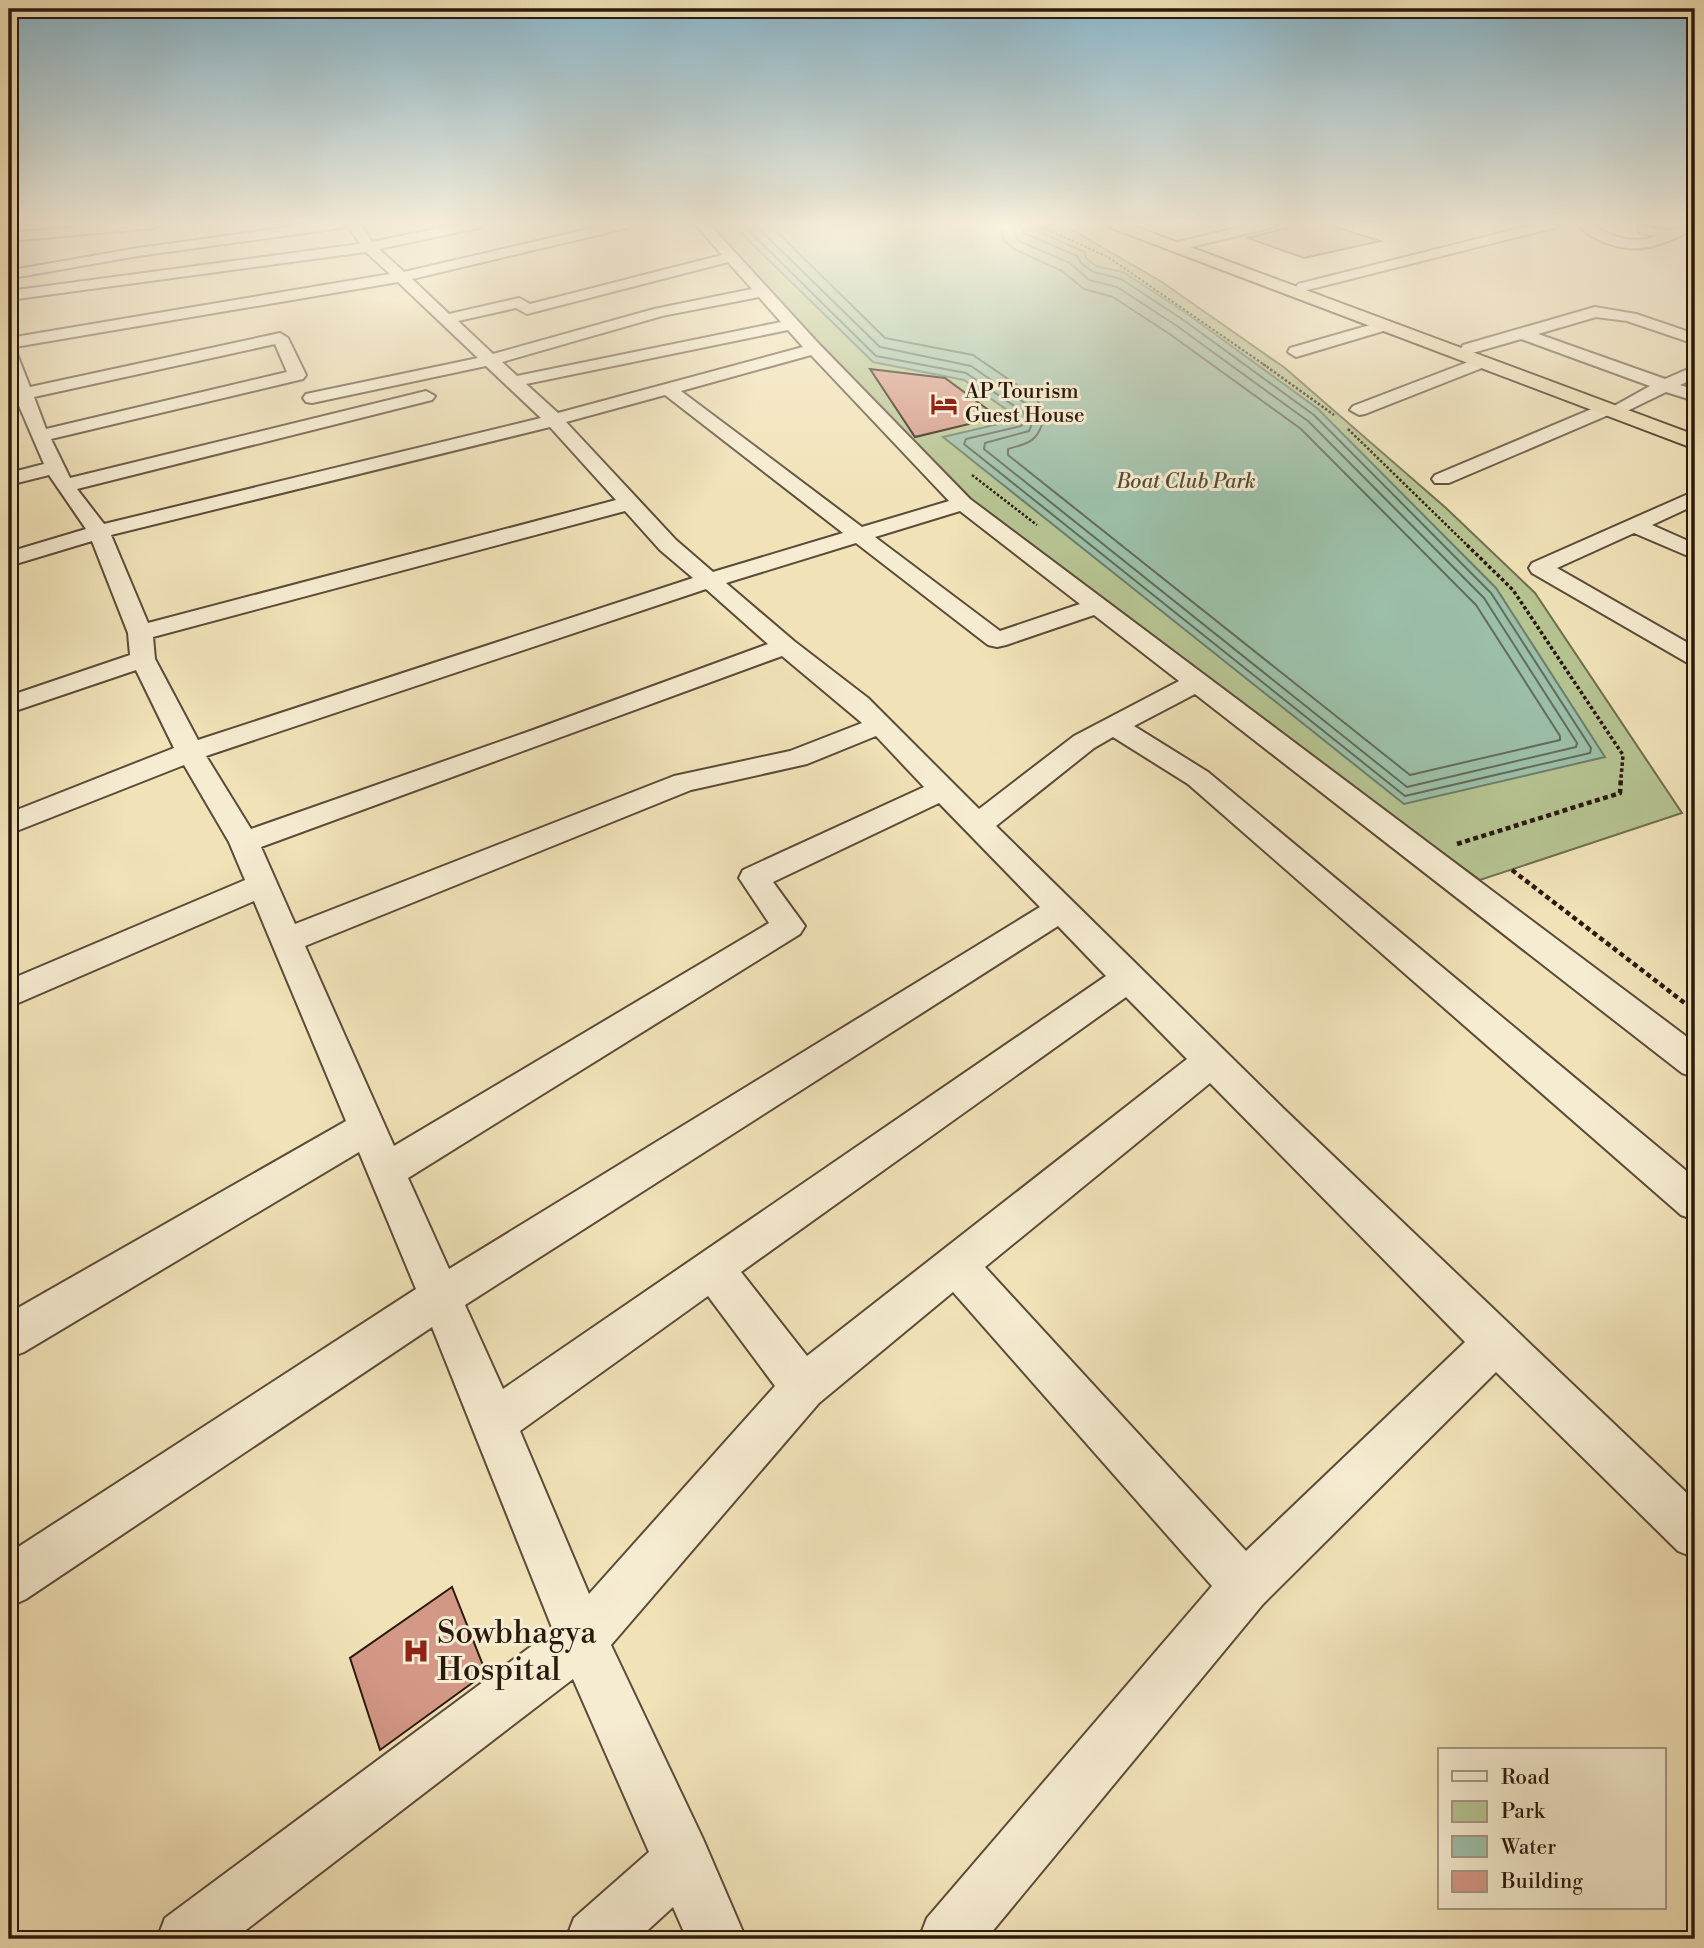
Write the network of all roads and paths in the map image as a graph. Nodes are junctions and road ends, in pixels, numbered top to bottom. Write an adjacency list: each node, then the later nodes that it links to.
1 (204, 315): 18 (street)
2 (442, 315): 12 (street)
3 (465, 315): 12 (street)
4 (596, 315): 14 (street)
5 (650, 315): 14 (street)
6 (783, 315): 13 (street)
7 (1195, 315): 34 (path)
8 (1356, 315): 15 (highway)
9 (1373, 315): 22 (highway)
10 (1585, 315): 16 (street)
11 (1615, 315): 17 (street)
12 (446, 319): 25 (street)
13 (792, 324): 19 (street); 25 (street)
14 (611, 326): 25 (street)
15 (1384, 326): 20 (street); 22 (highway)
16 (1520, 333): 22 (street); 26 (street)
17 (1695, 339)
18 (9, 343)
19 (814, 349): 27 (street); 46 (street)
20 (1296, 352)
21 (9, 354): 29 (street)
22 (1475, 356): 32 (highway); 33 (street)
23 (1695, 371): 26 (street)
24 (297, 375): 29 (street); 31 (street); 40 (street)
25 (498, 375): 31 (street); 36 (street)
26 (1666, 385): 30 (street); 32 (street)
27 (668, 389): 36 (street); 49 (street)
28 (443, 392): 35 (street)
29 (16, 395): 40 (street)
30 (1695, 396)
31 (312, 398): 35 (street)
32 (1615, 407): 38 (highway); 39 (highway); 43 (street)
33 (1359, 410)
34 (1338, 419)
35 (327, 420): 40 (street)
36 (554, 420): 45 (street); 50 (street)
37 (1348, 428): 68 (path)
38 (1695, 432)
39 (1695, 442)
40 (53, 463): 42 (street); 50 (street)
41 (965, 468): 48 (path)
42 (9, 479)
43 (1442, 479)
44 (1695, 496): 47 (street)
45 (630, 503): 54 (street); 56 (street)
46 (963, 503): 49 (street); 55 (street)
47 (1634, 525): 51 (street); 58 (street)
48 (1042, 529)
49 (861, 536): 54 (street); 55 (street)
50 (102, 538): 52 (street); 53 (street); 56 (street)
51 (1695, 552)
52 (9, 559)
53 (9, 573)
54 (711, 580): 57 (street); 63 (street)
55 (1097, 606): 59 (street)
56 (141, 646): 60 (street); 63 (street)
57 (785, 646): 61 (street); 67 (street)
58 (1695, 657)
59 (1197, 682): 62 (street); 77 (street)
60 (9, 705)
61 (880, 725): 64 (street); 72 (street)
62 (1114, 726): 66 (street); 80 (street)
63 (190, 752): 65 (street); 67 (street)
64 (943, 790): 66 (street); 79 (street)
65 (9, 824)
66 (978, 825): 71 (street)
67 (244, 842): 70 (street)
68 (1449, 846)
69 (1513, 870): 75 (path)
70 (264, 885): 72 (street); 74 (street)
71 (1061, 908): 73 (street); 83 (street)
72 (287, 940): 78 (street)
73 (1129, 977): 76 (street); 82 (street)
74 (9, 994)
75 (1695, 1012)
76 (1211, 1061): 81 (street); 85 (street)
77 (1695, 1063)
78 (367, 1128): 79 (street); 84 (street)
79 (386, 1171): 83 (street)
80 (1695, 1202)
81 (956, 1265): 86 (street); 90 (street)
82 (713, 1269): 86 (street); 87 (street)
83 (441, 1297): 87 (street); 89 (street)
84 (9, 1337)
85 (1495, 1343): 88 (street); 90 (street)
86 (803, 1387): 91 (street)
87 (495, 1422): 91 (street)
88 (1695, 1534)
89 (9, 1582)
90 (1245, 1586): 96 (street)
91 (582, 1640): 92 (street); 93 (street)
92 (683, 1859): 94 (street); 95 (street)
93 (186, 1939)
94 (595, 1939)
95 (717, 1939)
96 (948, 1939)

